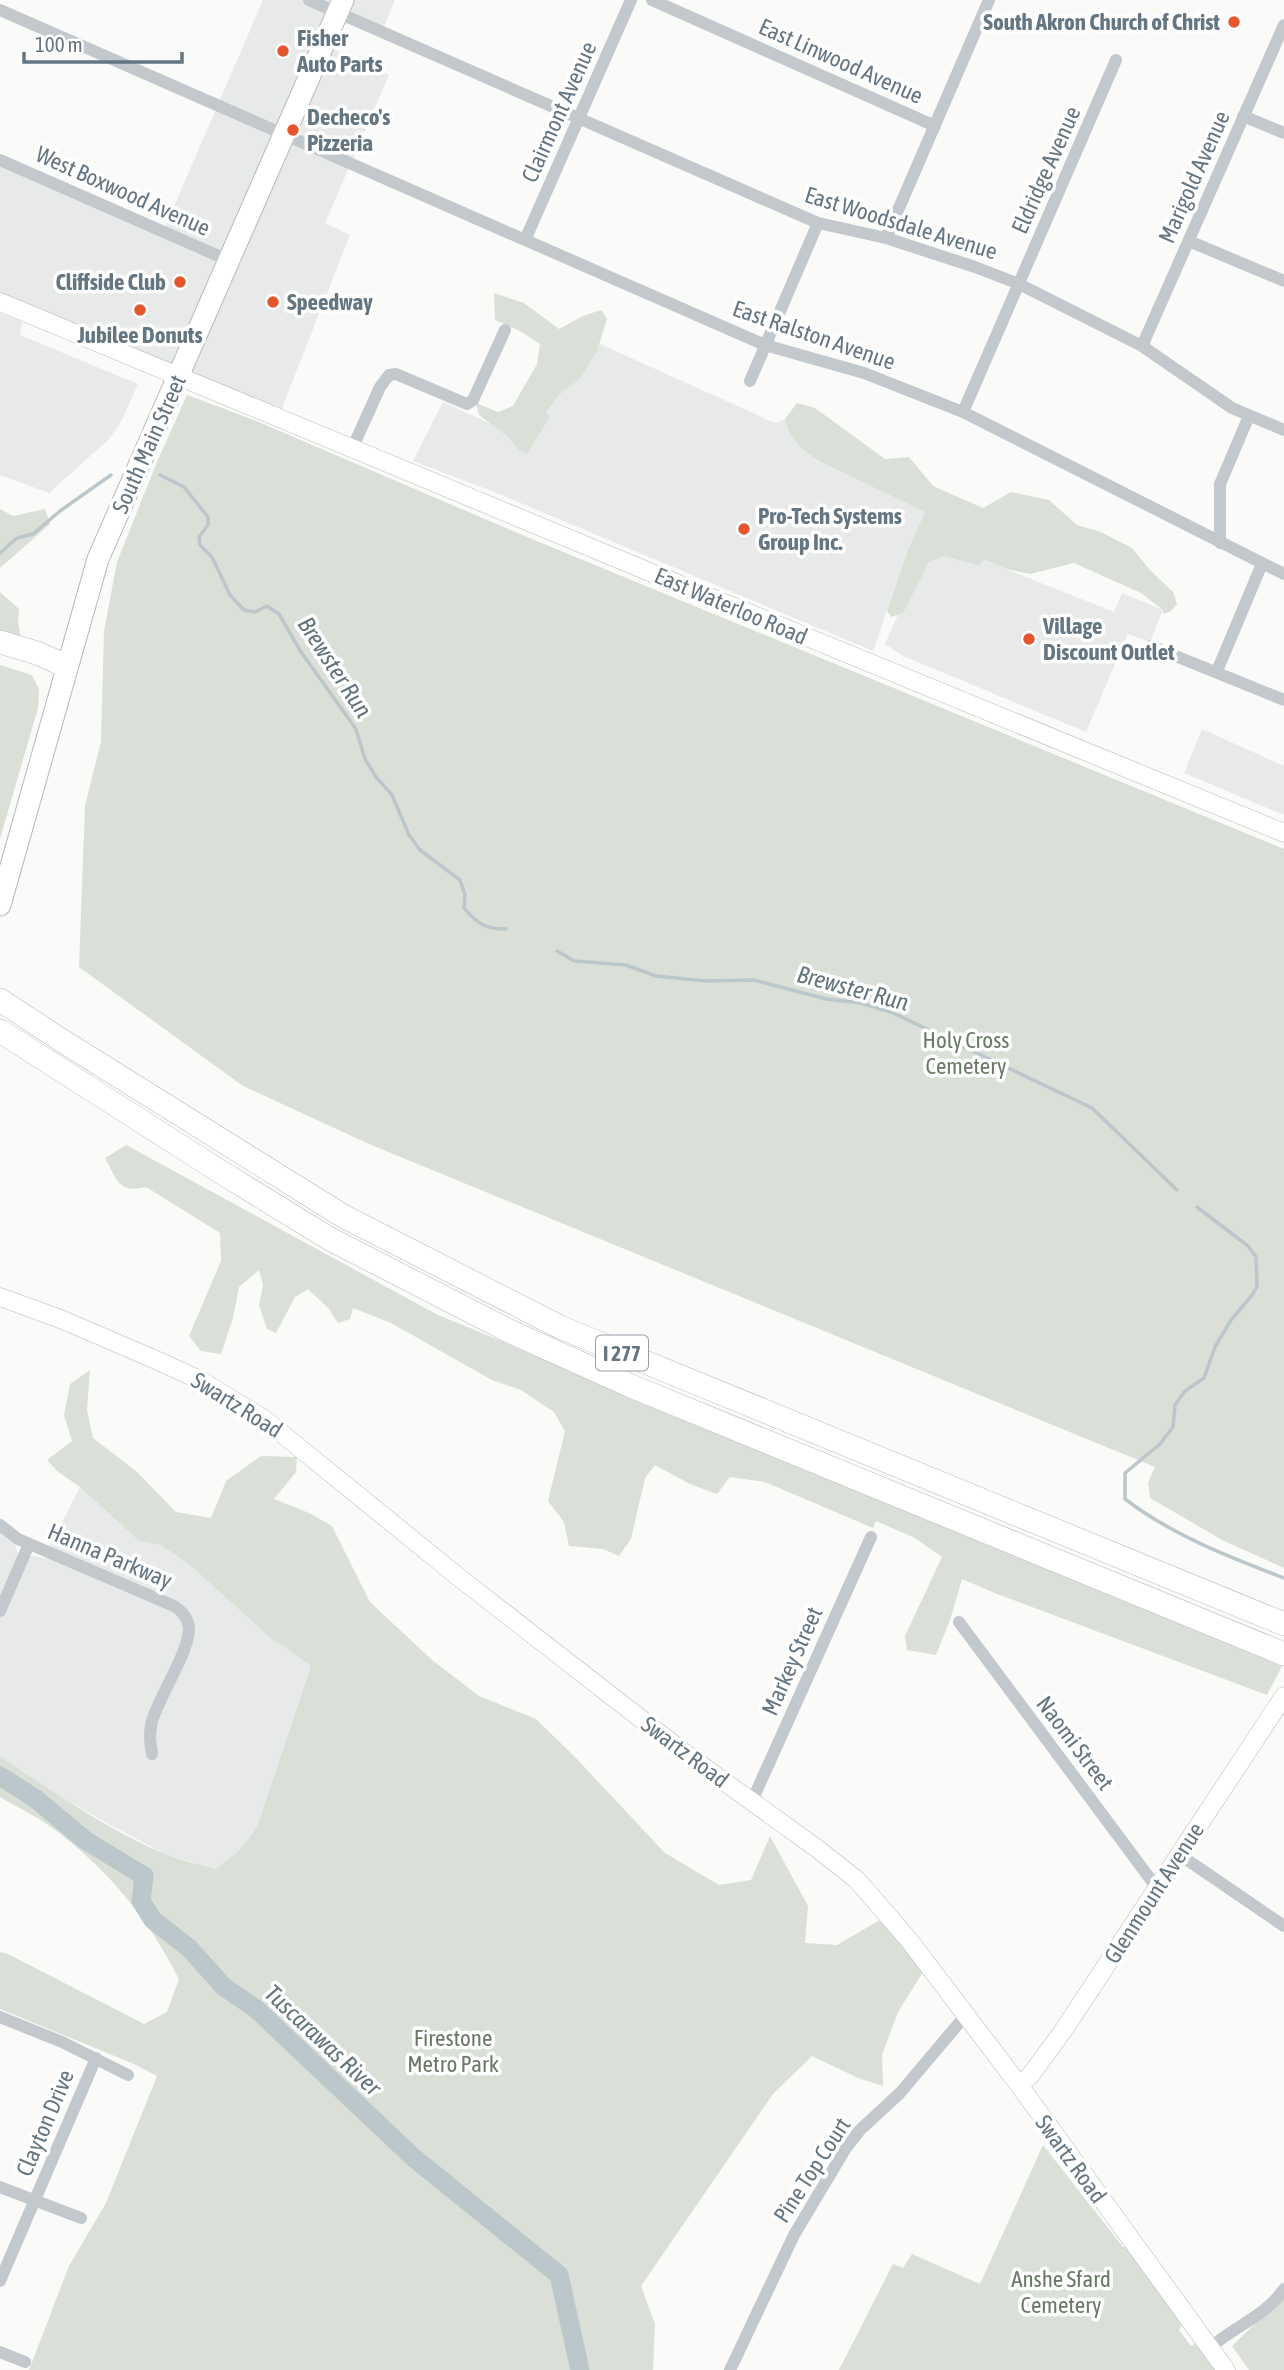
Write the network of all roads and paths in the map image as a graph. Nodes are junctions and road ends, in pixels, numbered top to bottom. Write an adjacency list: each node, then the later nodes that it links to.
1 (309, 0): 5 (street, East Woodsdale Avenue)
2 (631, 0): 10 (street, Clairmont Avenue)
3 (652, 0): 11 (street, East Linwood Avenue)
4 (989, 0): 11 (street)
5 (341, 6): 10 (street, East Woodsdale Avenue); 13 (main road, South Main Street)
6 (0, 10): 13 (street, East Ralston Avenue)
7 (1284, 25): 9 (street, Marigold Avenue)
8 (1116, 60): 21 (street, Eldridge Avenue)
9 (1244, 116): 12 (street); 18 (street, Marigold Avenue)
10 (579, 118): 15 (street, East Woodsdale Avenue); 17 (street, Clairmont Avenue)
11 (936, 126): 16 (street)
12 (1284, 133)
13 (284, 135): 17 (street, East Ralston Avenue); 19 (main road, South Main Street)
14 (0, 160): 19 (street, West Boxwood Avenue)
15 (818, 223): 16 (street, East Woodsdale Avenue); 24 (street)
16 (886, 238): 21 (street, East Woodsdale Avenue)
17 (525, 240): 24 (street, East Ralston Avenue)
18 (1189, 241): 20 (street); 25 (street, Marigold Avenue)
19 (230, 261): 26 (main road, South Main Street)
20 (1284, 281)
21 (1019, 284): 25 (street, East Woodsdale Avenue); 28 (street, Eldridge Avenue)
22 (0, 302): 26 (street, East Waterloo Road)
23 (505, 330): 31 (street)
24 (765, 345): 27 (street); 28 (street, East Ralston Avenue)
25 (1142, 346): 29 (street, East Woodsdale Avenue)
26 (178, 377): 31 (street, East Waterloo Road); 38 (main road, South Main Street)
27 (750, 381)
28 (963, 412): 32 (street, East Ralston Avenue)
29 (1249, 416): 30 (street, East Woodsdale Avenue); 32 (street)
30 (1284, 430)
31 (352, 449): 41 (street, East Waterloo Road)
32 (1220, 543): 33 (street, East Ralston Avenue)
33 (1262, 565): 34 (street, East Ralston Avenue); 39 (street)
34 (1284, 574)
35 (0, 642): 38 (highway)
36 (1151, 646): 39 (street)
37 (0, 656): 38 (highway)
38 (66, 666): 42 (main road, South Main Street)
39 (1217, 671): 40 (street)
40 (1284, 700)
41 (1284, 833)
42 (0, 905)
43 (0, 1000): 51 (highway, I 277)
44 (0, 1031): 52 (highway, I 277)
45 (0, 1297): 55 (street, Swartz Road)
46 (0, 1525): 48 (street, Hanna Parkway)
47 (871, 1537): 55 (street, Markey Street)
48 (29, 1544): 49 (street); 54 (street, Hanna Parkway)
49 (0, 1611)
50 (959, 1622): 57 (street, Naomi Street)
51 (1284, 1624)
52 (1283, 1653)
53 (1284, 1696): 56 (street, Glenmount Avenue)
54 (152, 1754)
55 (752, 1801): 59 (street, Swartz Road)
56 (1180, 1855): 57 (street, Glenmount Avenue); 58 (street)
57 (1157, 1888): 63 (street, Glenmount Avenue)
58 (1282, 1920)
59 (965, 2016): 63 (street, Swartz Road); 72 (street, Pine Top Court)
60 (0, 2017): 61 (street)
61 (96, 2058): 62 (street); 65 (street, Clayton Drive)
62 (128, 2075)
63 (1019, 2085): 69 (street, Swartz Road)
64 (0, 2187): 65 (street)
65 (35, 2201): 66 (street); 67 (street, Clayton Drive)
66 (81, 2218)
67 (0, 2281)
68 (1284, 2289): 69 (street)
69 (1210, 2348): 73 (street, Swartz Road)
70 (0, 2352): 71 (street)
71 (25, 2362)
72 (730, 2370)
73 (1226, 2370)

